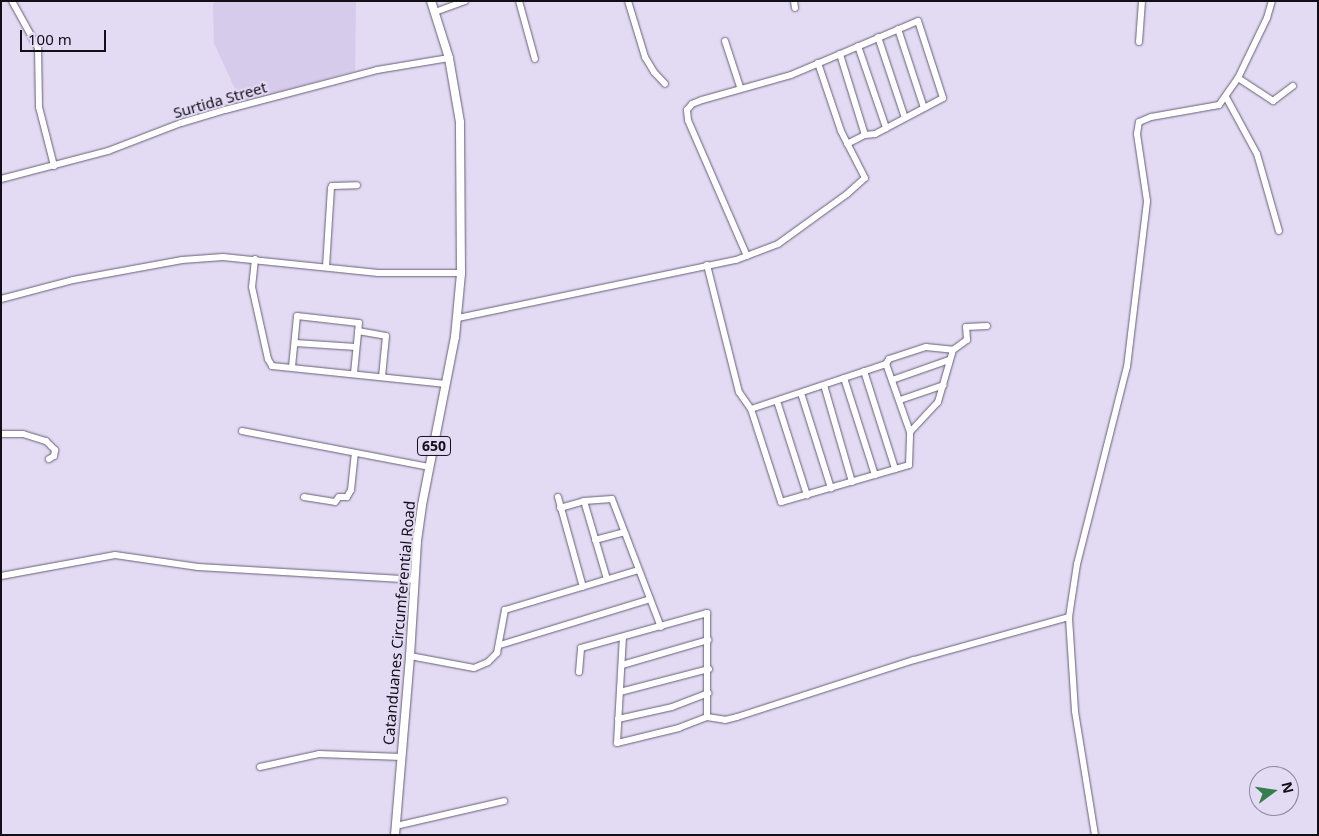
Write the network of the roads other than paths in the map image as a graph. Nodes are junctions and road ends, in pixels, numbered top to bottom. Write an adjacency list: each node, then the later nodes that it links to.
1 (12, 1): 28 (street)
2 (431, 1): 8 (main road, Catanduanes Circumferential Road / 650)
3 (465, 1): 8 (street)
4 (519, 1): 16 (street)
5 (628, 1): 19 (street)
6 (1142, 1): 12 (street)
7 (1272, 1): 18 (street)
8 (435, 12): 15 (main road, Catanduanes Circumferential Road / 650)
9 (898, 29): 10 (street); 23 (street); 23 (street)
10 (878, 37): 13 (street); 24 (street)
11 (724, 41): 21 (street)
12 (1139, 42)
13 (858, 46): 14 (street); 25 (street)
14 (840, 54): 17 (street); 26 (street)
15 (449, 58): 28 (street, Surtida Street); 36 (main road, Catanduanes Circumferential Road / 650)
16 (535, 59)
17 (818, 63): 21 (street); 27 (street)
18 (1238, 78): 20 (street); 22 (street)
19 (666, 84)
20 (1293, 86)
21 (740, 87): 32 (street)
22 (1226, 97): 31 (street); 82 (street)
23 (924, 108): 24 (street)
24 (905, 118): 25 (street)
25 (886, 128): 26 (street)
26 (865, 135): 27 (street)
27 (847, 144): 32 (street)
28 (54, 166): 29 (street, Surtida Street)
29 (1, 180)
30 (357, 185): 35 (street)
31 (1279, 231)
32 (747, 256): 34 (street)
33 (255, 259): 35 (street); 37 (street); 46 (street)
34 (707, 265): 38 (street); 58 (street)
35 (326, 267): 36 (street)
36 (461, 273): 38 (main road, Catanduanes Circumferential Road / 650)
37 (1, 299)
38 (458, 318): 52 (main road, Catanduanes Circumferential Road / 650)
39 (987, 326): 43 (street)
40 (358, 331): 41 (street); 42 (street); 49 (street)
41 (295, 343): 42 (street); 46 (street)
42 (356, 347): 48 (street)
43 (953, 350): 44 (street); 45 (street)
44 (949, 360): 51 (street); 54 (street)
45 (886, 364): 47 (street); 51 (street)
46 (292, 367): 48 (street)
47 (864, 371): 50 (street); 65 (street)
48 (354, 373): 49 (street)
49 (382, 377): 52 (street)
50 (844, 378): 53 (street); 66 (street)
51 (892, 380): 56 (street)
52 (446, 384): 64 (main road, Catanduanes Circumferential Road / 650)
53 (824, 385): 55 (street); 67 (street)
54 (944, 385): 56 (street); 60 (street)
55 (801, 392): 57 (street); 68 (street)
56 (900, 400): 60 (street)
57 (777, 401): 58 (street); 69 (street)
58 (751, 409): 69 (street)
59 (242, 431): 62 (street)
60 (910, 432): 65 (street)
61 (1, 434): 63 (street)
62 (355, 454): 64 (street); 70 (street)
63 (49, 459)
64 (429, 467): 79 (main road, Catanduanes Circumferential Road / 650)
65 (895, 469): 66 (street)
66 (875, 475): 67 (street)
67 (852, 482): 68 (street)
68 (832, 488): 69 (street)
69 (807, 495)
70 (304, 497)
71 (558, 497): 73 (street)
72 (584, 501): 73 (street); 74 (street); 75 (street)
73 (560, 508): 80 (street)
74 (624, 532): 75 (street); 76 (street)
75 (595, 540): 78 (street)
76 (638, 570): 78 (street); 81 (street)
77 (1, 576): 79 (street)
78 (607, 579): 80 (street)
79 (415, 580): 87 (main road, Catanduanes Circumferential Road / 650)
80 (583, 587): 86 (street)
81 (650, 599): 83 (street); 86 (street)
82 (1069, 617): 93 (street); 99 (street)
83 (660, 627): 84 (street); 85 (street)
84 (623, 637): 88 (street); 90 (street)
85 (708, 640): 88 (street); 89 (street)
86 (500, 645): 87 (street)
87 (410, 656): 95 (main road, Catanduanes Circumferential Road / 650)
88 (622, 665): 91 (street)
89 (709, 669): 91 (street); 92 (street)
90 (579, 672)
91 (620, 692): 94 (street)
92 (708, 693): 93 (street); 94 (street)
93 (707, 717): 94 (street)
94 (618, 719)
95 (402, 757): 96 (street); 98 (main road, Catanduanes Circumferential Road / 650)
96 (260, 767)
97 (504, 801): 98 (street)
98 (395, 830)
99 (1095, 835)

